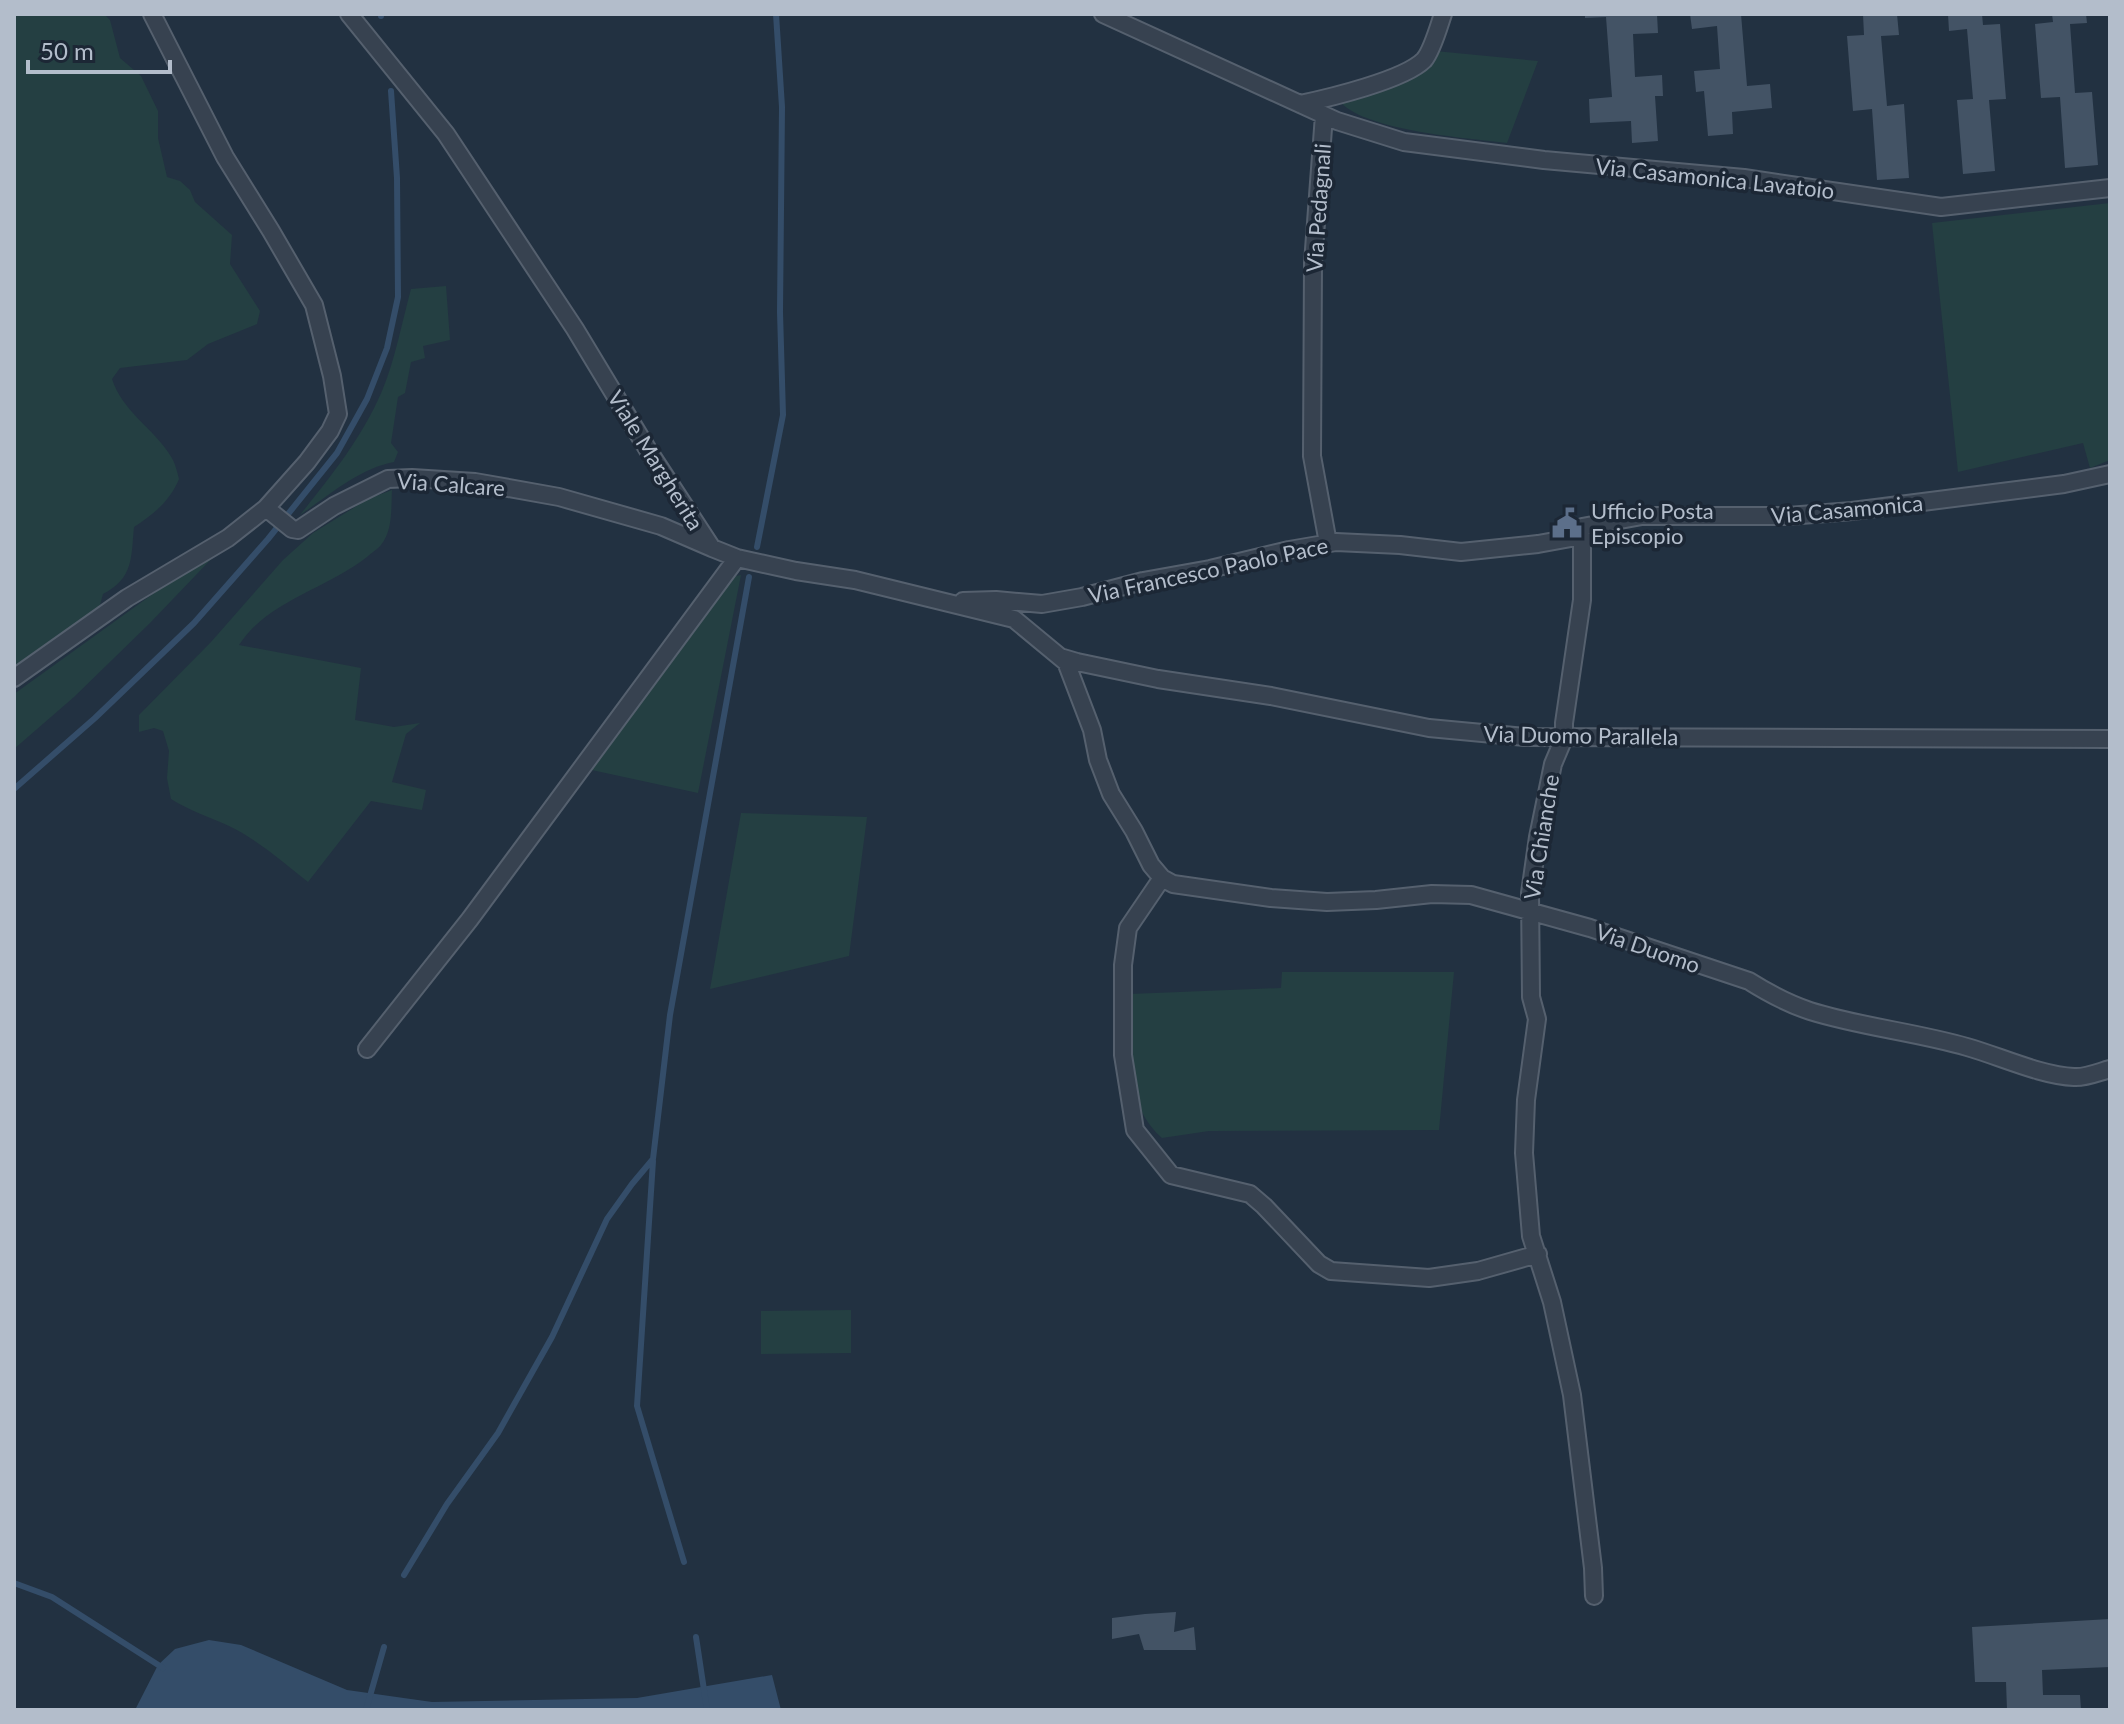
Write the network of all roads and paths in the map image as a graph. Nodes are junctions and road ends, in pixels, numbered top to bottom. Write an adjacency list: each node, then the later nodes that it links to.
1 (152, 14): 9 (street)
2 (349, 14): 12 (street, Viale Margherita)
3 (1103, 14): 5 (street, Via Pedagnali)
4 (1443, 14): 5 (street)
5 (1300, 104): 6 (street, Via Pedagnali)
6 (1324, 115): 7 (street, Via Casamonica Lavatoio); 11 (street, Via Pedagnali)
7 (2110, 188)
8 (2110, 474): 10 (street, Via Casamonica)
9 (270, 511): 12 (street, Via Calcare); 16 (street)
10 (1582, 532): 11 (street, Via Francesco Paolo Pace); 17 (street, Via Chianche)
11 (1328, 543): 14 (street, Via Francesco Paolo Pace)
12 (712, 548): 13 (street, Viale Margherita)
13 (737, 558): 14 (street, Viale Margherita); 21 (street)
14 (929, 599): 15 (street, Viale Margherita)
15 (1059, 656): 17 (street, Via Duomo Parallela); 19 (street, Viale Margherita)
16 (14, 678)
17 (1564, 738): 18 (street, Via Duomo Parallela); 20 (street, Via Chianche)
18 (2110, 739)
19 (1168, 881): 20 (street, Via Duomo); 23 (street)
20 (1529, 910): 22 (street, Via Duomo); 23 (street, Via Chianche)
21 (367, 1049)
22 (2110, 1069)
23 (1538, 1254): 24 (street, Via Chianche)
24 (1594, 1596)

